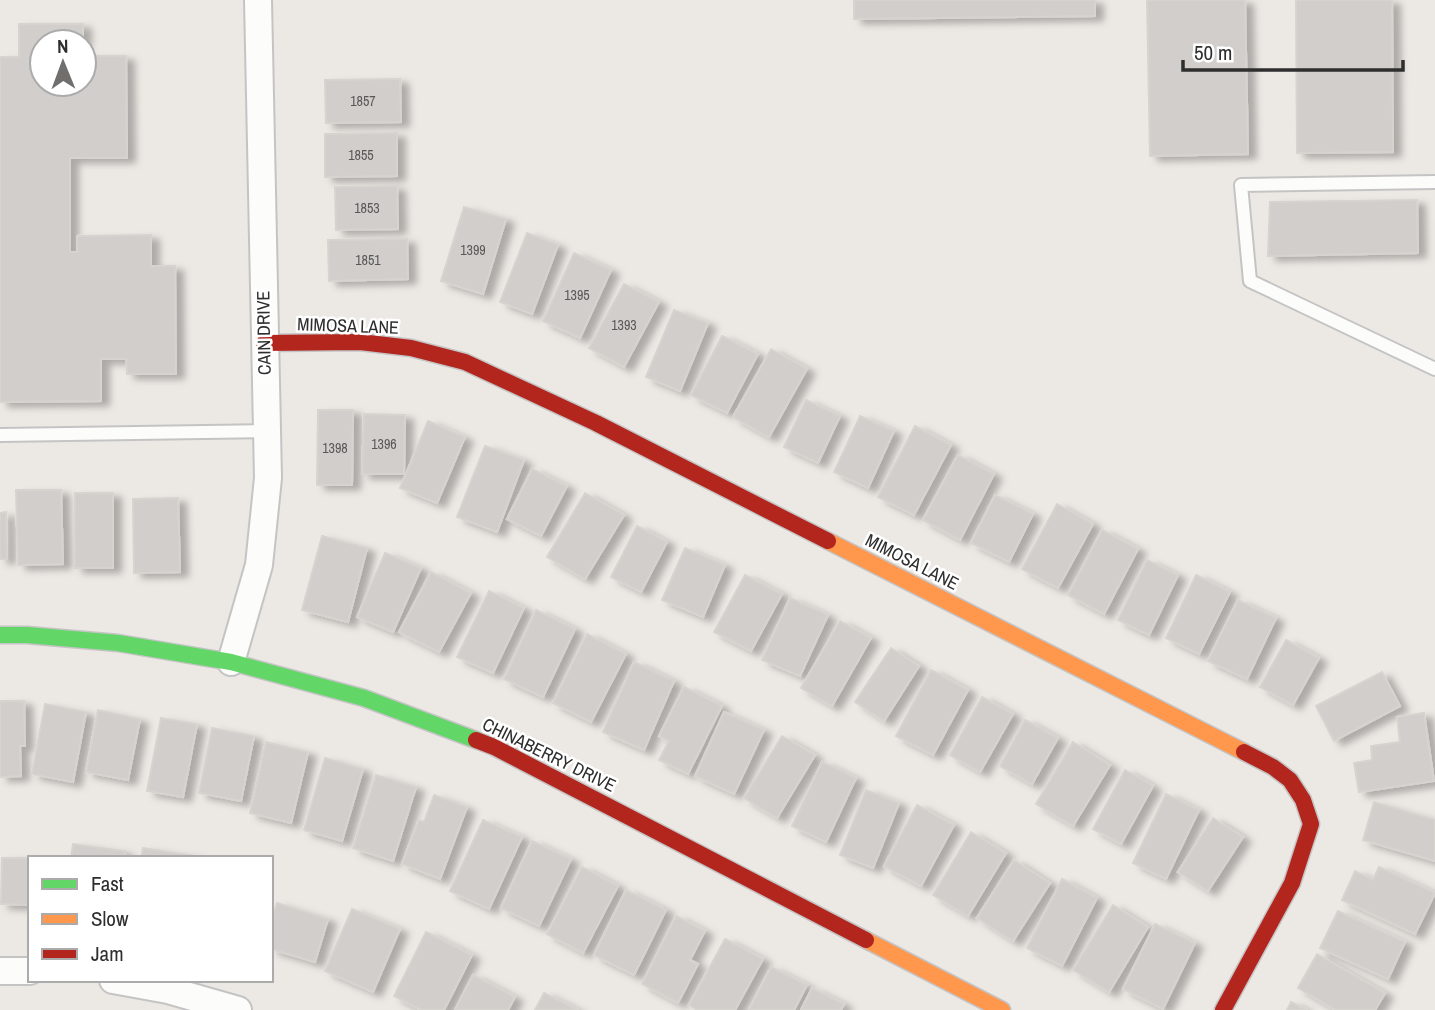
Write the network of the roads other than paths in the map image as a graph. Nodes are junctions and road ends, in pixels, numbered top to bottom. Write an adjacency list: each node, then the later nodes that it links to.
1 (258, 0): 3 (street, CAIN DRIVE)
2 (1435, 182): 4 (lane)
3 (264, 343): 5 (street, CAIN DRIVE); 14 (street, MIMOSA LANE)
4 (1435, 369)
5 (267, 431): 6 (lane); 8 (street, CAIN DRIVE)
6 (0, 435)
7 (0, 635): 8 (street, CHINABERRY DRIVE)
8 (231, 663): 13 (street, CHINABERRY DRIVE)
9 (0, 971): 10 (street)
10 (28, 971)
11 (124, 982): 12 (street)
12 (238, 1010)
13 (1002, 1010)
14 (1223, 1010)

